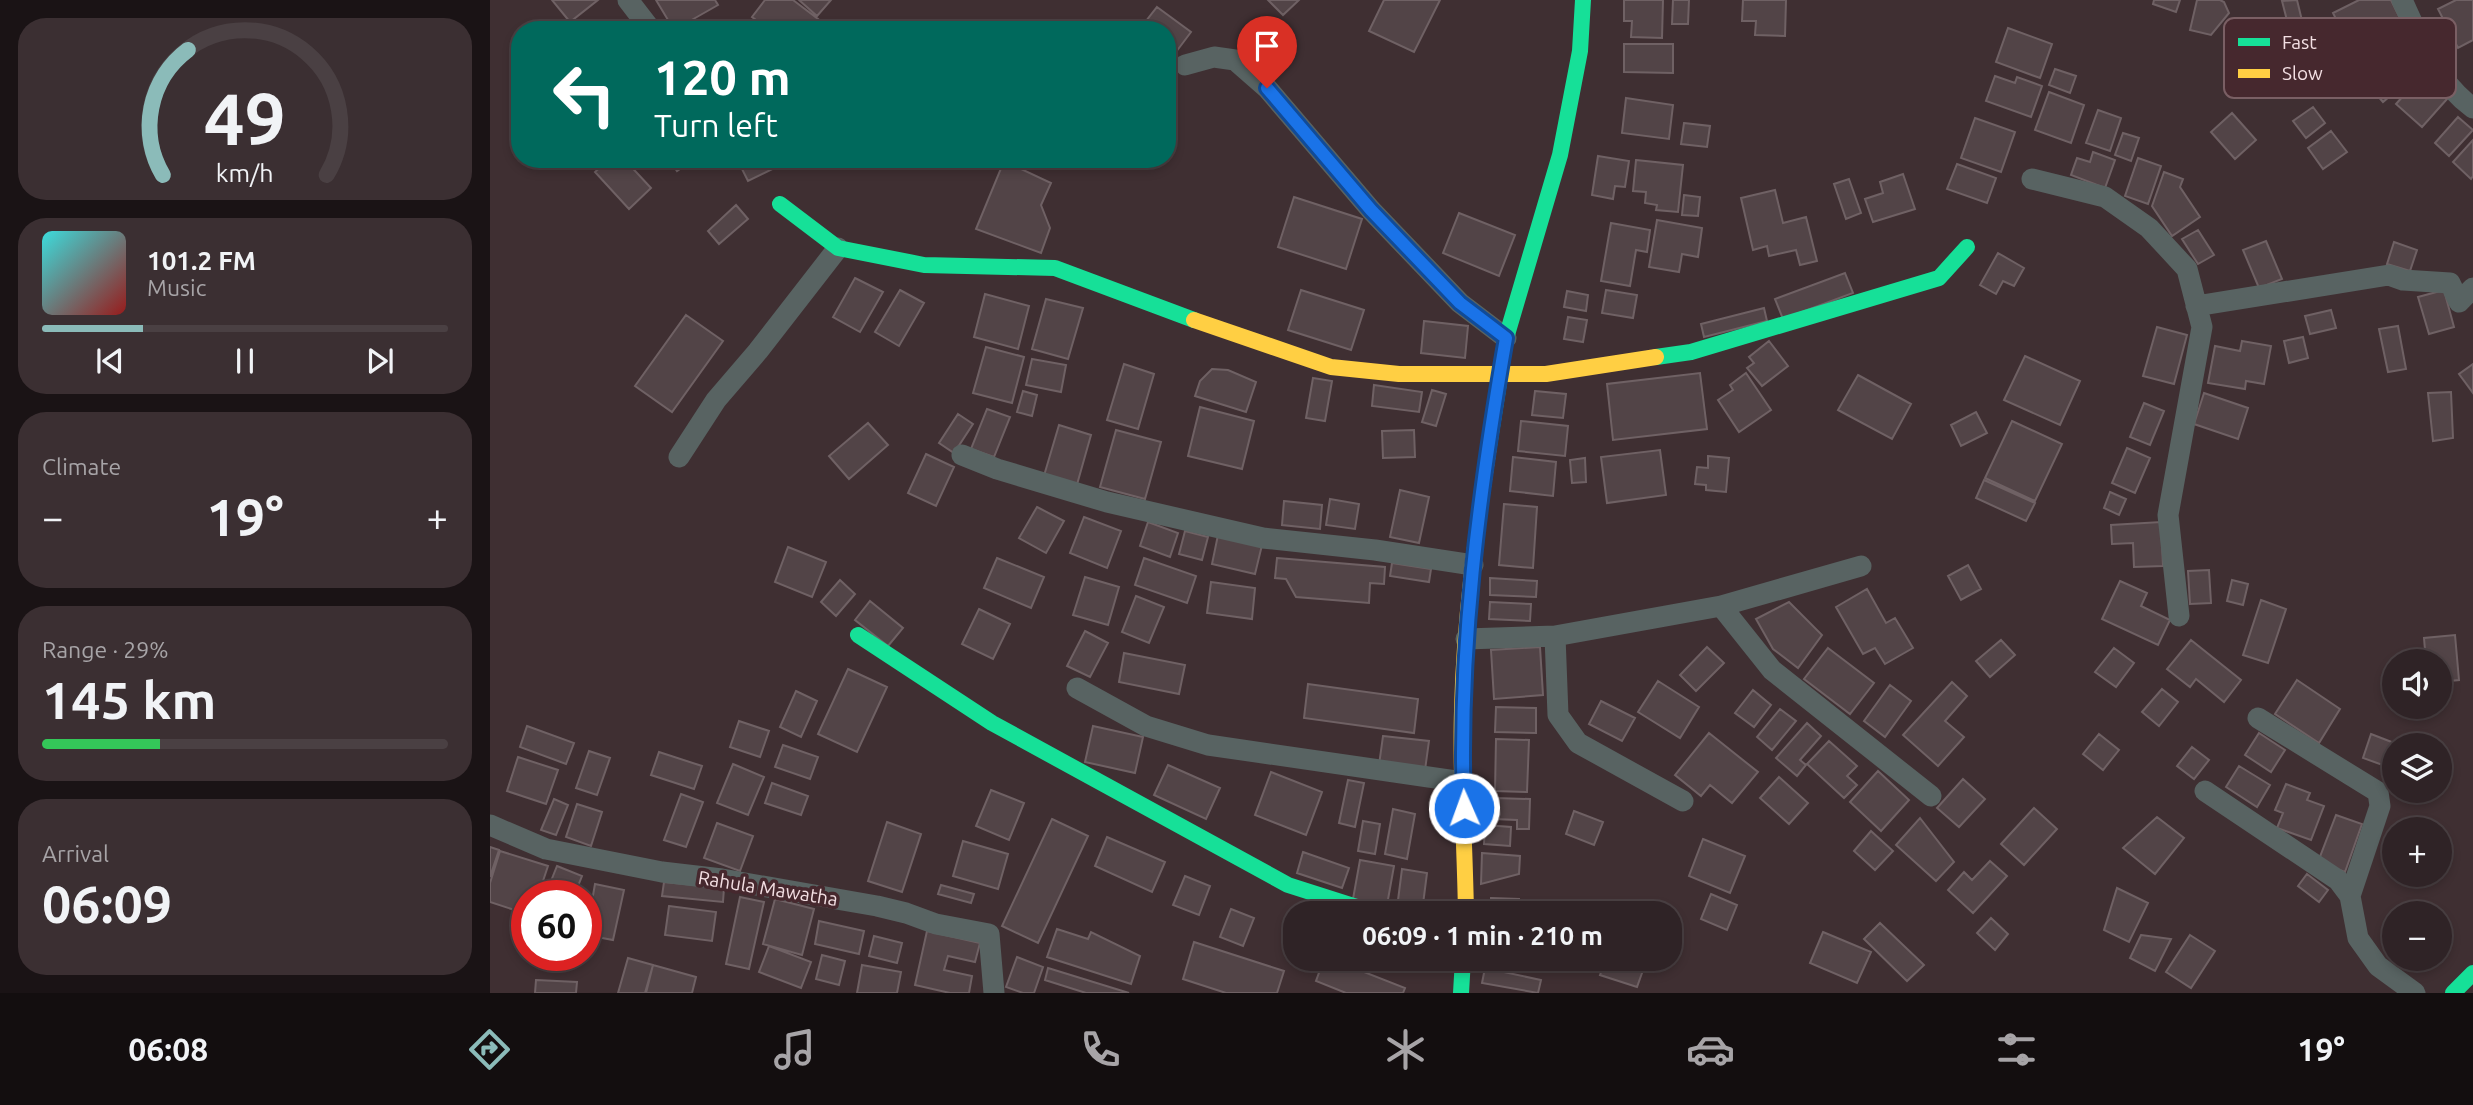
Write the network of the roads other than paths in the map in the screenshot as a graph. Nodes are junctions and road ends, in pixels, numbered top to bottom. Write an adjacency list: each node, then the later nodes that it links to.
1 (628, 0): 5 (street)
2 (1583, 0): 15 (street)
3 (2402, 0): 4 (street)
4 (2410, 18)
5 (644, 21)
6 (1185, 65): 15 (street)
7 (2456, 94): 8 (street)
8 (2473, 108)
9 (2032, 179): 14 (street)
10 (780, 204): 12 (street)
11 (1967, 247): 16 (street)
12 (838, 248): 16 (street); 18 (street)
13 (2473, 288): 14 (street)
14 (2196, 306): 22 (street)
15 (1506, 338): 16 (street)
16 (1499, 376): 19 (street)
17 (962, 455): 19 (street)
18 (679, 457)
19 (1473, 565): 25 (street)
20 (1861, 566): 21 (street)
21 (1721, 606): 24 (street); 30 (street)
22 (2179, 616)
23 (858, 635): 34 (street)
24 (1555, 636): 25 (street); 31 (street)
25 (1466, 639): 28 (street)
26 (1077, 688): 28 (street)
27 (2258, 718): 33 (street)
28 (1463, 782): 35 (street)
29 (2205, 791): 33 (street)
30 (1931, 796)
31 (1683, 801)
32 (490, 825): 38 (street, Rahula Mawatha)
33 (2350, 896): 40 (street)
34 (1338, 901)
35 (1465, 901)
36 (1462, 971): 39 (street)
37 (2473, 973): 41 (street)
38 (994, 993)
39 (1461, 993)
40 (2415, 993)
41 (2453, 993)

